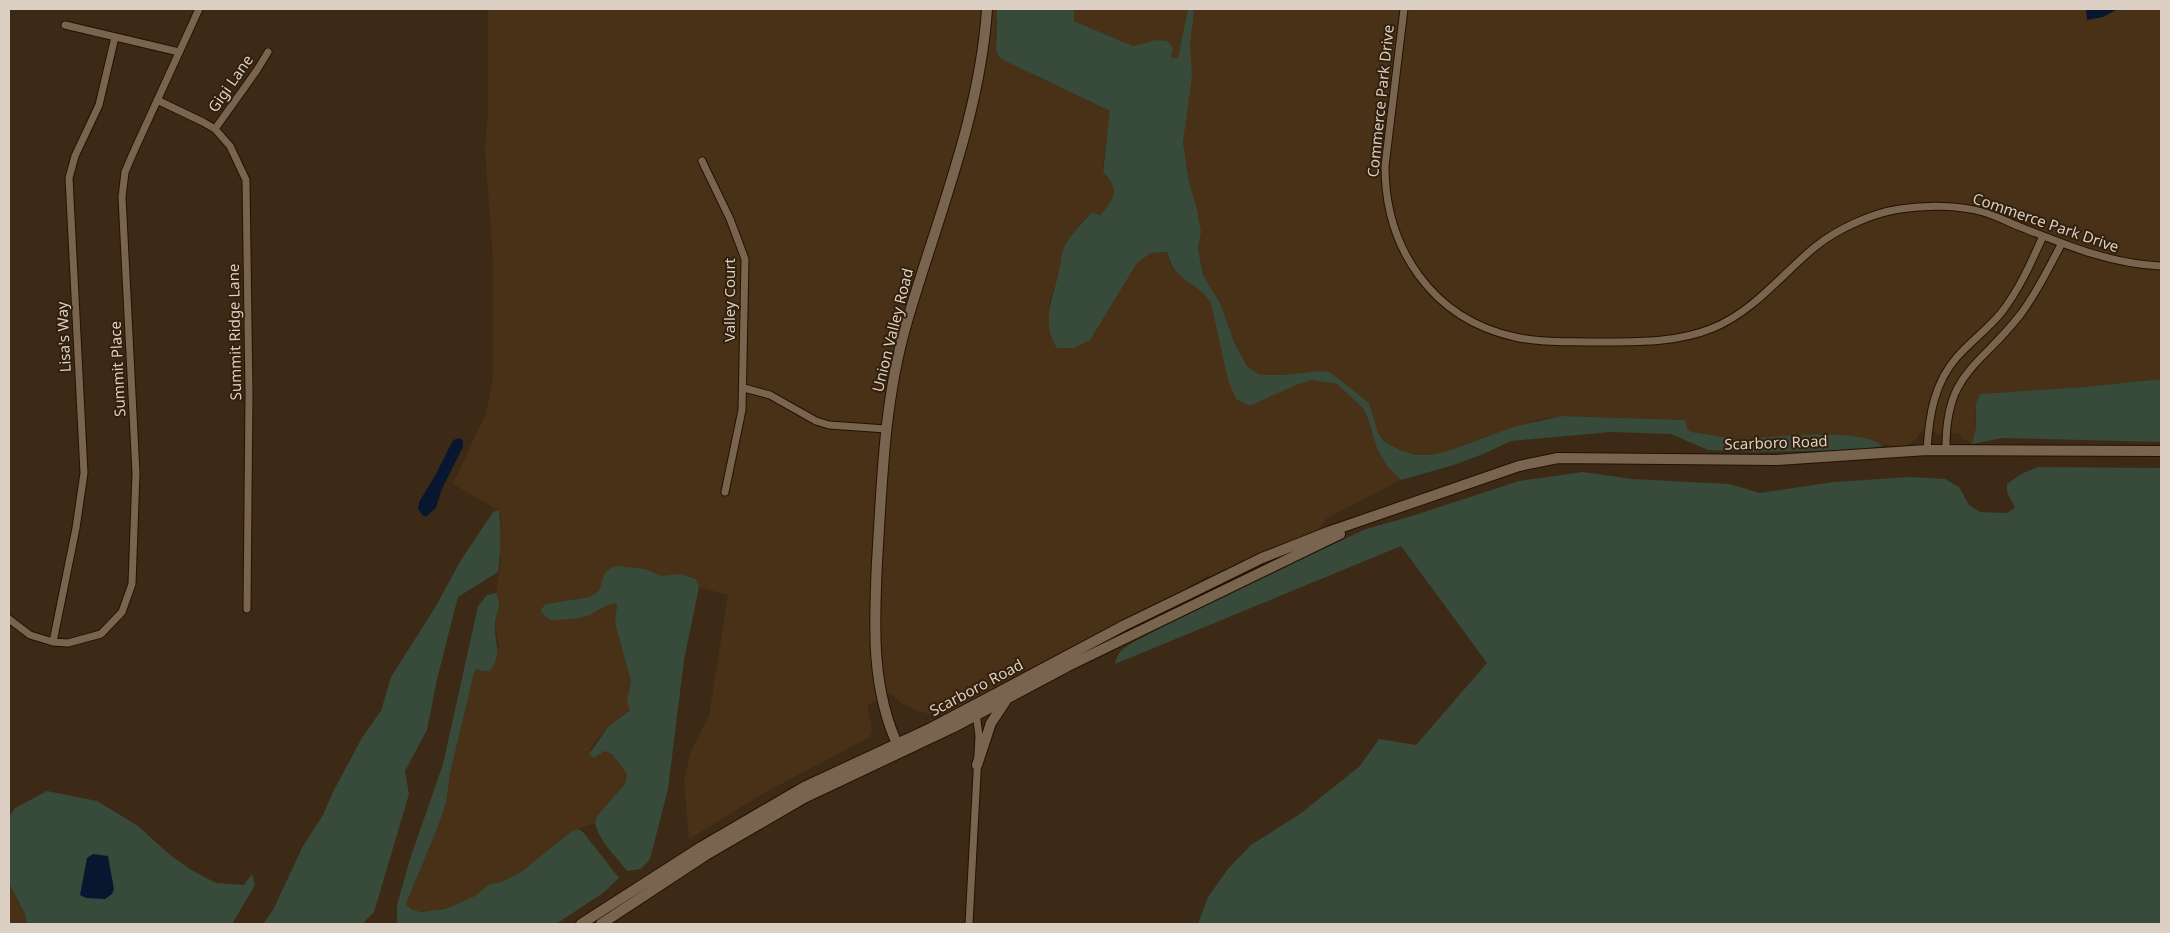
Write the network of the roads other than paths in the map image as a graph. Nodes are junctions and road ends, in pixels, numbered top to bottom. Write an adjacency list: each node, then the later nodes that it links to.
1 (199, 9): 6 (street, Summit Place)
2 (987, 9): 15 (main road, Union Valley Road)
3 (1404, 9): 11 (street, Commerce Park Drive)
4 (65, 25): 5 (street)
5 (115, 37): 6 (street); 23 (street, Lisa's Way)
6 (179, 52): 8 (street, Summit Place)
7 (268, 52): 9 (street, Gigi Lane)
8 (157, 100): 9 (street, Summit Ridge Lane); 23 (street, Summit Place)
9 (215, 129): 21 (street, Summit Ridge Lane)
10 (702, 161): 14 (street, Valley Court)
11 (2043, 236): 12 (street, Commerce Park Drive); 16 (street)
12 (2062, 243): 13 (street, Commerce Park Drive); 17 (street)
13 (2161, 266)
14 (744, 388): 15 (street); 19 (street, Valley Court)
15 (886, 429): 26 (main road, Union Valley Road)
16 (1927, 450): 17 (main road, Scarboro Road); 20 (main road, Scarboro Road)
17 (1946, 450): 18 (main road, Scarboro Road)
18 (2161, 451)
19 (725, 492)
20 (1400, 507): 24 (main road, Scarboro Road); 25 (main road, Scarboro Road)
21 (248, 609)
22 (9, 618): 23 (street, Summit Place)
23 (53, 642)
24 (1008, 698): 25 (main road, Scarboro Road); 27 (main road)
25 (976, 710): 26 (main road, Scarboro Road); 27 (street)
26 (899, 748): 28 (main road, Scarboro Road); 31 (main road, Scarboro Road)
27 (977, 765): 32 (street)
28 (617, 902): 29 (main road, Scarboro Road); 30 (main road)
29 (581, 924)
30 (587, 924)
31 (601, 924)
32 (969, 924)

